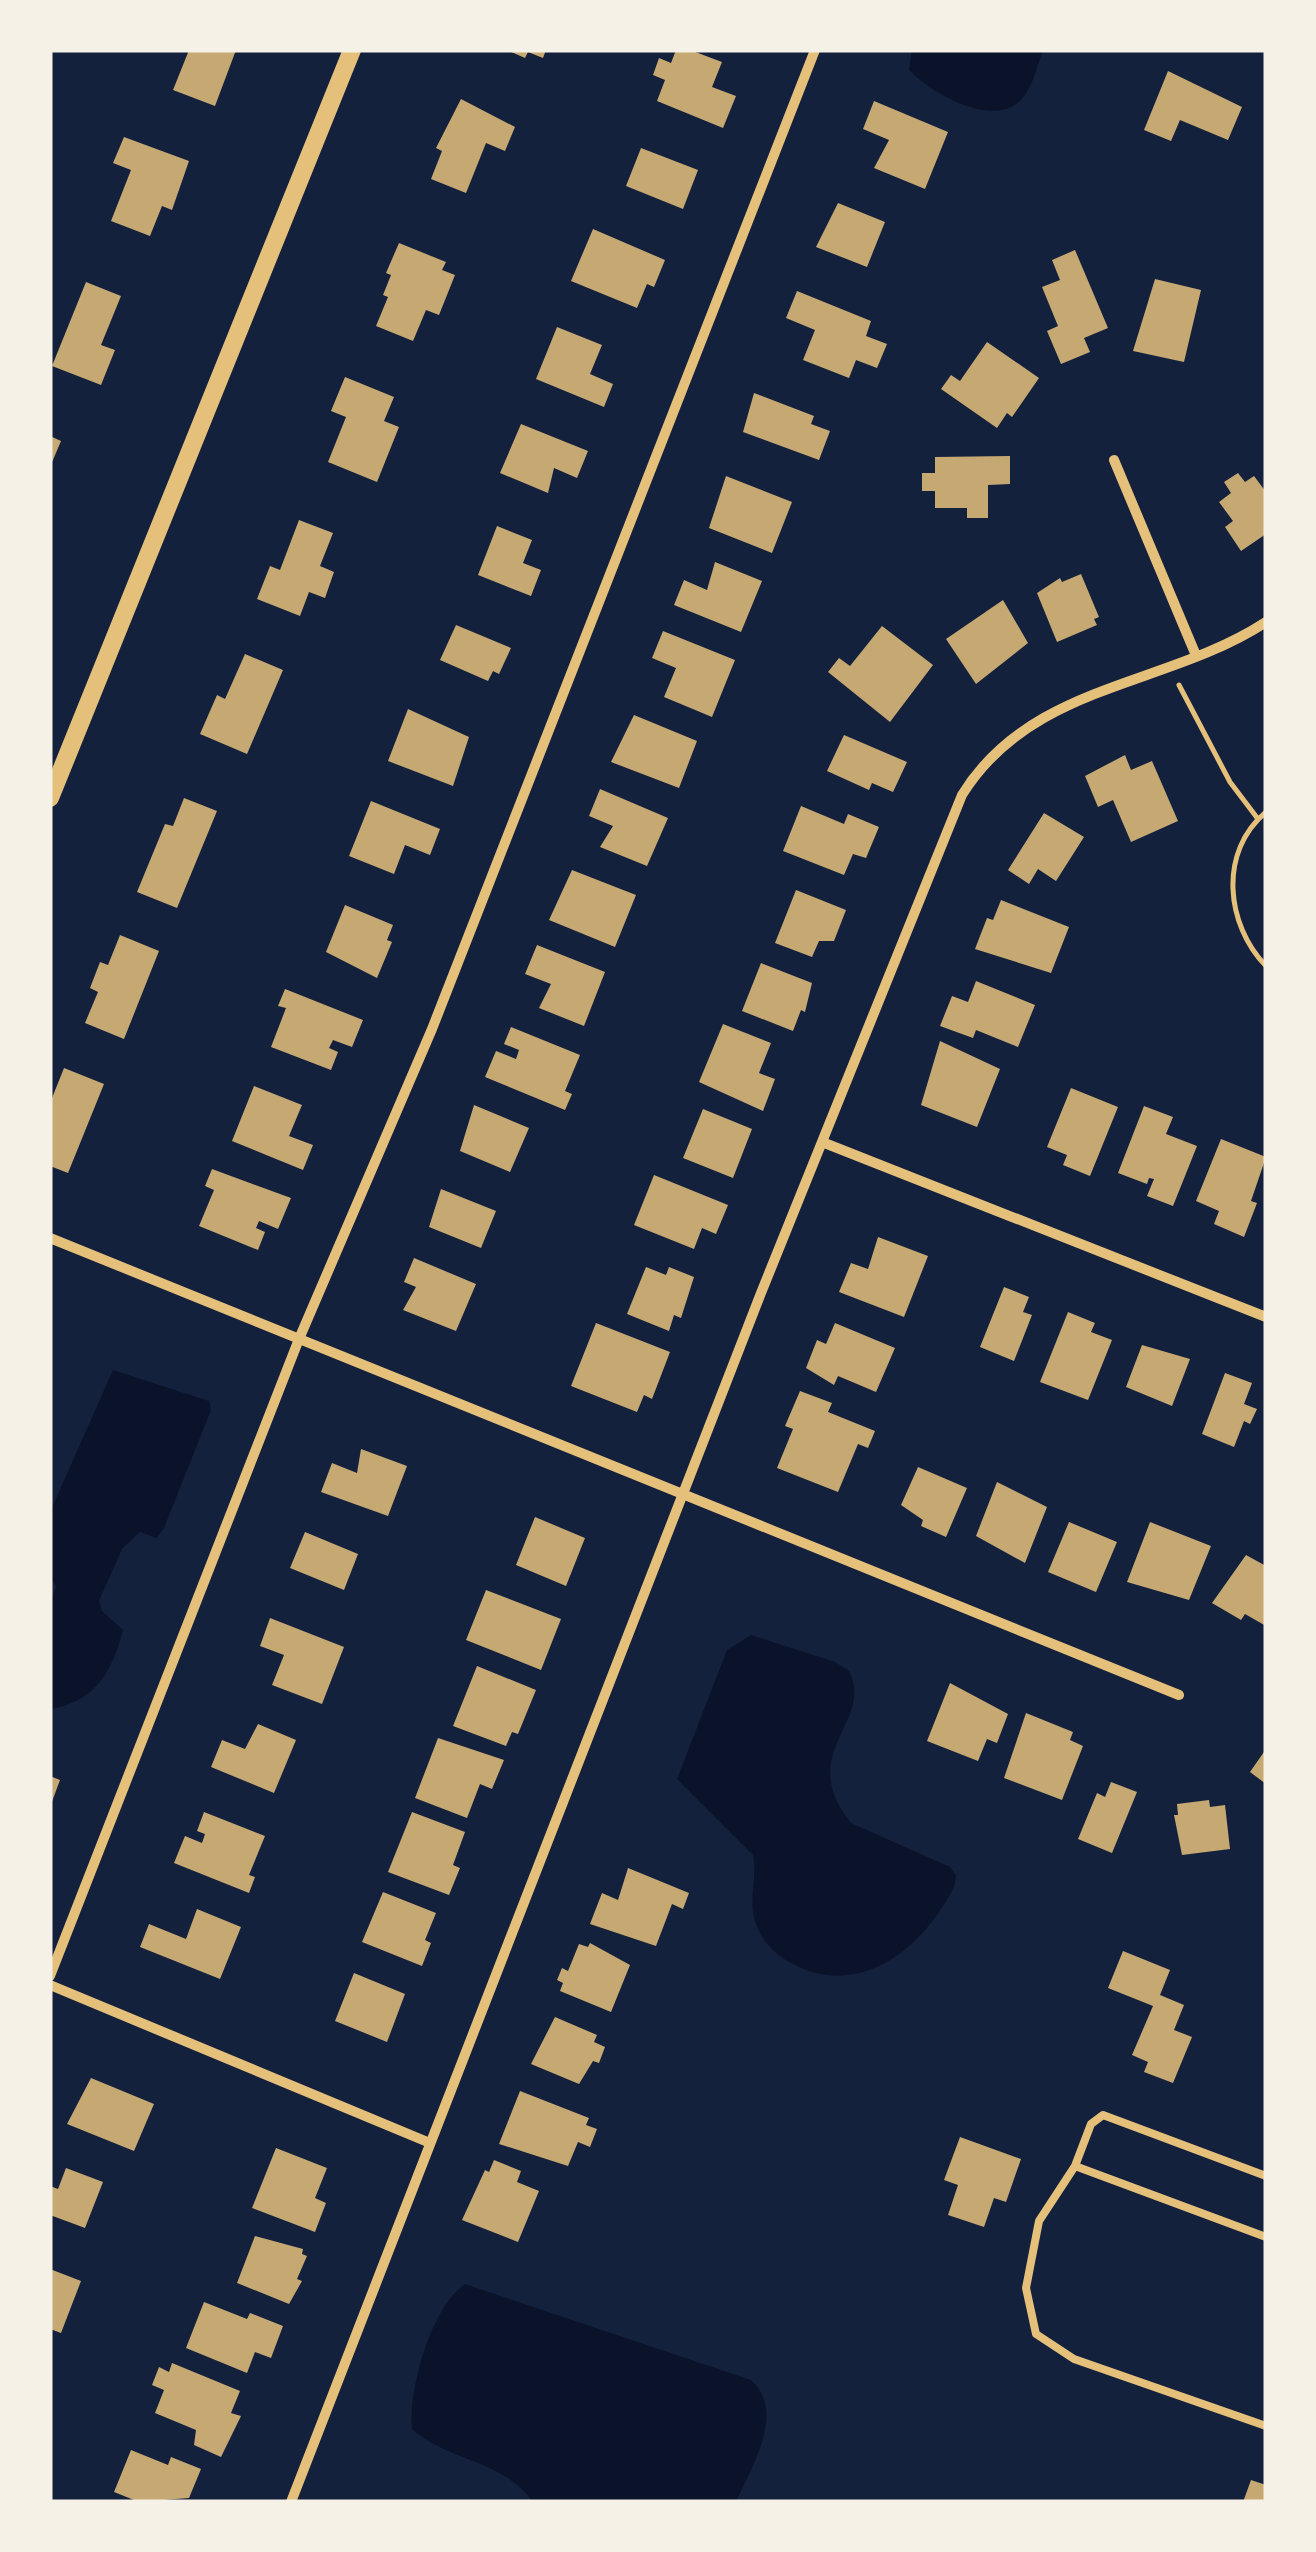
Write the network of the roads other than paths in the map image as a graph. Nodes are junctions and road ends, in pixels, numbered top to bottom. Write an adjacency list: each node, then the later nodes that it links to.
1 (352, 50): 6 (street)
2 (816, 50): 10 (street)
3 (1114, 460): 5 (street)
4 (1266, 622): 5 (street)
5 (1195, 654): 7 (street)
6 (50, 798)
7 (822, 1142): 9 (street); 11 (street)
8 (50, 1238): 10 (street)
9 (1266, 1317)
10 (298, 1339): 11 (street); 13 (street)
11 (683, 1495): 12 (street); 15 (street)
12 (1179, 1695)
13 (50, 1976)
14 (50, 1985): 15 (street)
15 (430, 2143): 20 (street)
16 (1074, 2166): 17 (lane); 18 (lane); 19 (lane)
17 (1266, 2176)
18 (1266, 2237)
19 (1266, 2426)
20 (291, 2502)

